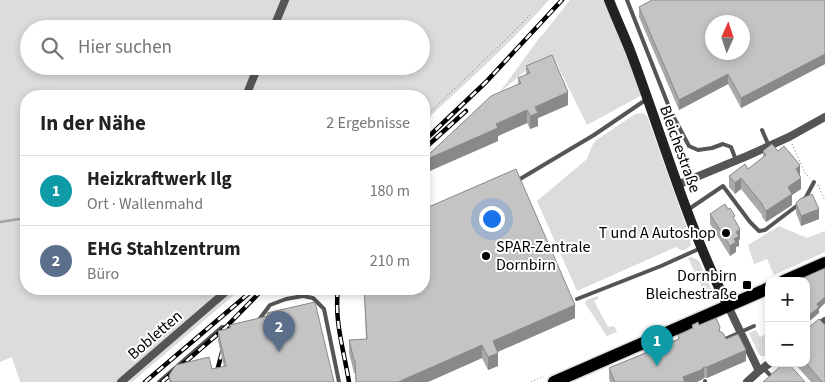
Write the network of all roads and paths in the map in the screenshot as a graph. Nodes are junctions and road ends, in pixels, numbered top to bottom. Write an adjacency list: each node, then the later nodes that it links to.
1 (284, 0): 5 (street)
2 (609, 0): 8 (main road, Bleichestraße)
3 (626, 0): 14 (lane)
4 (530, 15): 9 (path)
5 (276, 20)
6 (254, 75): 7 (street)
7 (248, 90)
8 (647, 99): 15 (lane); 18 (main road, Bleichestraße)
9 (430, 112)
10 (825, 117): 12 (street)
11 (762, 130): 13 (lane)
12 (789, 137): 13 (street); 17 (path)
13 (769, 146): 14 (street)
14 (736, 160): 18 (street)
15 (520, 179)
16 (729, 181): 19 (lane)
17 (814, 182): 19 (lane); 20 (path)
18 (677, 185): 21 (main road, Bleichestraße)
19 (723, 186): 21 (lane)
20 (825, 200)
21 (686, 210): 22 (main road, Bleichestraße)
22 (702, 248): 28 (lane); 30 (main road, Bleichestraße)
23 (825, 263): 24 (main road)
24 (793, 277)
25 (765, 290): 30 (main road)
26 (222, 295): 41 (street, Bobletten)
27 (700, 298): 29 (path)
28 (577, 299)
29 (710, 301)
30 (728, 306): 35 (street); 44 (main road)
31 (825, 320): 36 (street)
32 (256, 324): 43 (lane)
33 (754, 326): 35 (lane)
34 (239, 328): 42 (lane)
35 (740, 332): 37 (lane); 38 (street)
36 (810, 332)
37 (723, 340)
38 (764, 367): 39 (lane); 40 (street)
39 (775, 380)
40 (748, 381)
41 (121, 382)
42 (159, 382)
43 (339, 382)
44 (554, 382)

